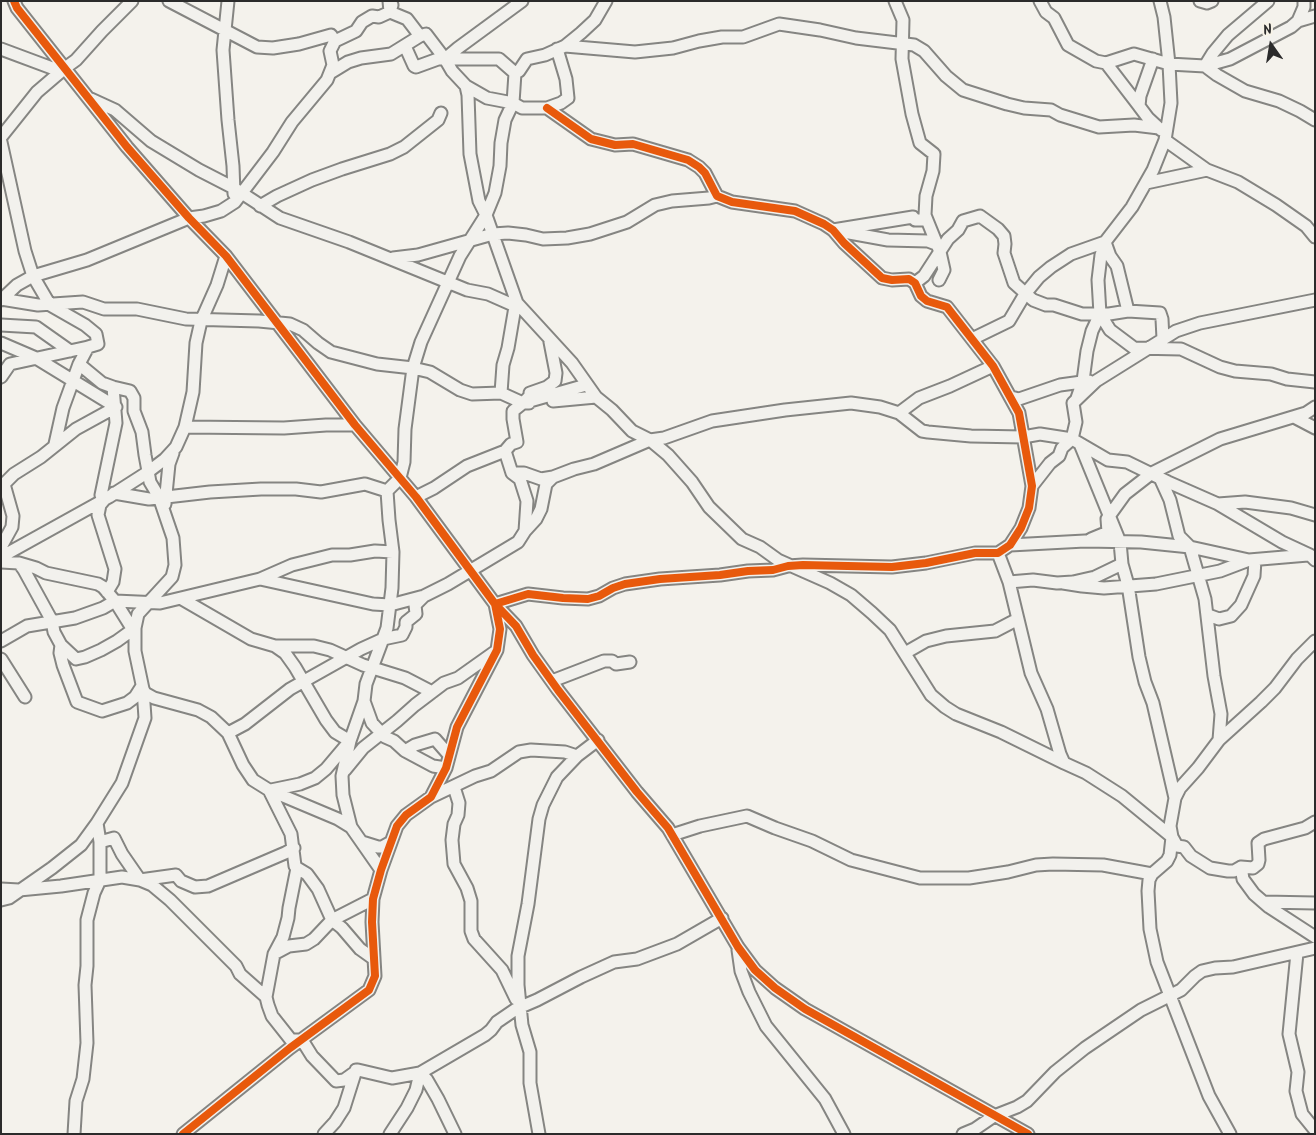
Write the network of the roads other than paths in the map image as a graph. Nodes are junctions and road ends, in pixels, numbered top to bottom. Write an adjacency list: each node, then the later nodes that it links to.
1 (14, 1): 32 (street)
2 (132, 1): 32 (street)
3 (170, 1): 20 (street)
4 (228, 1): 20 (street)
5 (522, 1): 27 (street)
6 (606, 1): 25 (street)
7 (895, 1): 23 (street)
8 (1040, 1): 29 (street)
9 (1160, 1): 18 (street)
10 (1165, 1): 18 (street)
11 (1200, 1): 12 (street)
12 (1212, 1)
13 (1268, 1): 31 (street)
14 (1305, 1): 16 (street); 19 (street)
15 (391, 5): 21 (street); 22 (street)
16 (1315, 10)
17 (1315, 16): 19 (street)
18 (1164, 17): 30 (street)
19 (1298, 21): 31 (street)
20 (224, 30): 22 (street); 47 (street)
21 (420, 36): 24 (street); 27 (street)
22 (334, 41): 33 (street)
23 (904, 43): 25 (street); 42 (street); 52 (street)
24 (404, 46): 27 (street); 33 (street)
25 (561, 47): 34 (street); 39 (street)
26 (1, 49): 32 (street)
27 (445, 59): 34 (street); 35 (street)
28 (1153, 59): 29 (street); 30 (street); 38 (street)
29 (1106, 63): 38 (street)
30 (1169, 64): 31 (street); 42 (street)
31 (1205, 66): 41 (street)
32 (65, 68): 36 (street); 43 (street)
33 (330, 73): 47 (street)
34 (515, 74): 37 (street)
35 (466, 86): 37 (street); 50 (street)
36 (89, 98): 47 (street); 51 (street)
37 (513, 103): 39 (street); 50 (street)
38 (1139, 106): 42 (street)
39 (547, 108): 48 (street)
40 (441, 112): 49 (street)
41 (1315, 120)
42 (1163, 134): 45 (street); 46 (street)
43 (1, 137)
44 (1, 142): 61 (street)
45 (1207, 170): 46 (street); 55 (street)
46 (1146, 183): 57 (street)
47 (238, 191): 49 (street); 51 (street)
48 (717, 196): 53 (street); 54 (street)
49 (260, 206): 60 (street)
50 (486, 215): 54 (street); 56 (street)
51 (189, 218): 59 (street); 61 (street)
52 (926, 220): 53 (street); 58 (street)
53 (833, 230): 58 (street); 64 (street)
54 (493, 234): 56 (street); 69 (street)
55 (1315, 237)
56 (470, 240): 60 (street); 63 (street)
57 (1105, 242): 65 (street); 70 (street); 71 (street)
58 (938, 248): 62 (street); 64 (street); 65 (street)
59 (226, 256): 72 (street); 73 (street)
60 (391, 258): 63 (street)
61 (33, 276): 66 (street); 68 (street)
62 (939, 280)
63 (449, 282): 69 (street); 85 (street)
64 (915, 284): 75 (street)
65 (1025, 294): 71 (street); 75 (street)
66 (2, 299): 68 (street)
67 (1315, 300): 76 (street)
68 (50, 305): 72 (street); 79 (street)
69 (519, 309): 77 (street); 93 (street)
70 (1128, 311): 71 (street); 76 (street)
71 (1100, 314): 80 (street); 88 (street)
72 (202, 319): 73 (street); 103 (street)
73 (277, 322): 85 (street); 102 (street)
74 (1, 324): 81 (street)
75 (972, 339): 84 (street)
76 (1163, 339): 80 (street)
77 (550, 340): 91 (street); 97 (street)
78 (1, 343): 82 (street)
79 (88, 347): 81 (street); 83 (street)
80 (1148, 348): 89 (street); 90 (street)
81 (70, 351): 82 (street)
82 (36, 358): 86 (street); 87 (street)
83 (79, 364): 87 (street); 92 (street)
84 (993, 366): 95 (street); 100 (street)
85 (413, 368): 93 (street); 115 (street)
86 (1, 377)
87 (73, 381): 98 (street); 108 (street)
88 (1083, 381): 89 (street); 95 (street); 96 (street)
89 (1096, 381): 96 (street)
90 (1315, 382)
91 (586, 384): 94 (street); 97 (street)
92 (113, 387): 98 (street); 111 (street)
93 (501, 393): 97 (street)
94 (596, 397): 97 (street); 106 (street)
95 (1011, 397): 105 (street)
96 (1077, 398): 107 (street)
97 (523, 404): 110 (street)
98 (116, 407): 108 (street); 119 (street)
99 (1315, 407): 101 (street)
100 (899, 413): 105 (street); 106 (street)
101 (1294, 417): 104 (street); 114 (street)
102 (355, 425): 103 (street); 115 (street)
103 (185, 427): 109 (street)
104 (1315, 428)
105 (1023, 437): 107 (street); 117 (street)
106 (650, 440): 113 (street); 139 (street)
107 (1076, 441): 114 (street); 117 (street); 123 (street)
108 (55, 444): 116 (street)
109 (176, 447): 111 (street); 120 (street)
110 (505, 450): 112 (street); 121 (street)
111 (148, 472): 119 (street); 120 (street)
112 (512, 473): 113 (street); 125 (street)
113 (553, 476): 125 (street)
114 (1156, 476): 122 (street); 123 (street); 130 (street)
115 (400, 478): 118 (street); 121 (street)
116 (3, 481): 129 (street)
117 (1032, 486): 128 (street)
118 (387, 491): 120 (street); 131 (street)
119 (110, 496): 120 (street); 134 (street); 146 (street)
120 (163, 497): 150 (street)
121 (416, 497): 140 (street)
122 (1218, 504): 124 (street); 133 (street)
123 (1110, 514): 126 (street); 127 (street)
124 (1315, 516)
125 (525, 532): 140 (street)
126 (1084, 541): 127 (street); 128 (street)
127 (1120, 542): 130 (street); 138 (street)
128 (1010, 545): 132 (street)
129 (1, 547)
130 (1190, 547): 135 (street); 141 (street)
131 (393, 552): 142 (street); 152 (street)
132 (998, 553): 139 (street); 143 (street)
133 (1313, 556): 135 (street)
134 (1, 557)
135 (1252, 560): 141 (street); 153 (street)
136 (1, 562): 137 (street)
137 (19, 563): 146 (street); 155 (street)
138 (1122, 564): 144 (street); 145 (street)
139 (793, 566): 151 (street); 163 (street)
140 (471, 570): 147 (street); 151 (street)
141 (1198, 576): 145 (street); 153 (street)
142 (260, 579): 148 (street); 152 (street)
143 (1009, 582): 144 (street); 154 (street)
144 (1064, 583): 145 (street)
145 (1128, 585): 188 (street)
146 (107, 592): 149 (street)
147 (424, 596): 152 (street); 157 (street)
148 (182, 599): 150 (street); 161 (street)
149 (115, 601): 150 (street); 155 (street); 156 (street)
150 (151, 601): 156 (street)
151 (495, 604): 162 (street); 168 (street)
152 (390, 605): 157 (street)
153 (1208, 615): 177 (street)
154 (1018, 619): 163 (street); 182 (street)
155 (52, 621): 158 (street); 160 (street)
156 (135, 628): 160 (street); 170 (street)
157 (383, 639): 164 (street); 167 (street)
158 (1, 641)
159 (1315, 641): 177 (street)
160 (61, 645): 170 (street)
161 (275, 646): 164 (street); 169 (street)
162 (497, 650): 171 (street); 180 (street)
163 (904, 652): 182 (street)
164 (346, 658): 167 (street); 169 (street)
165 (1, 659): 172 (street)
166 (630, 662): 168 (street)
167 (372, 668): 171 (street); 173 (street)
168 (552, 681): 176 (street)
169 (305, 682): 174 (street); 178 (street)
170 (143, 687): 174 (street); 190 (street)
171 (432, 692): 175 (street)
172 (25, 697)
173 (364, 701): 175 (street); 178 (street)
174 (228, 733): 186 (street)
175 (382, 734): 179 (street); 184 (street)
176 (598, 740): 181 (street); 192 (street)
177 (1219, 740): 188 (street)
178 (350, 742): 184 (street); 186 (street)
179 (405, 751): 180 (street); 183 (street)
180 (450, 755): 183 (street)
181 (577, 756): 185 (street); 220 (street)
182 (1064, 763): 193 (street)
183 (446, 768): 187 (street)
184 (342, 776): 191 (street)
185 (454, 787): 187 (street); 220 (street)
186 (269, 790): 191 (street); 197 (street)
187 (431, 797): 196 (street)
188 (1175, 798): 193 (street)
189 (1315, 822): 198 (street)
190 (97, 824): 194 (street); 205 (street)
191 (351, 826): 195 (street)
192 (672, 835): 201 (street); 210 (street)
193 (1172, 837): 198 (street); 201 (street)
194 (100, 842): 202 (street); 203 (street)
195 (362, 842): 196 (street); 200 (street)
196 (392, 842): 200 (street)
197 (294, 848): 199 (street); 203 (street)
198 (1241, 867): 208 (street)
199 (297, 868): 211 (street); 216 (street)
200 (381, 870): 206 (street)
201 (1152, 874): 218 (street)
202 (100, 880): 203 (street); 205 (street); 226 (street)
203 (140, 880): 219 (street)
204 (1, 889): 205 (street)
205 (19, 890): 207 (street)
206 (373, 899): 211 (street); 217 (street)
207 (1, 900)
208 (1264, 902): 209 (street); 212 (street)
209 (1315, 903)
210 (722, 918): 213 (street); 220 (street)
211 (332, 920): 216 (street); 217 (street)
212 (1315, 937)
213 (738, 947): 224 (street); 232 (street)
214 (1315, 948): 215 (street)
215 (1297, 953): 218 (street); 225 (street)
216 (274, 954): 219 (street)
217 (374, 959): 221 (street)
218 (1171, 996): 224 (street); 235 (street)
219 (266, 997): 221 (street)
220 (520, 1007): 223 (street); 231 (street)
221 (302, 1040): 222 (street); 227 (street)
222 (356, 1070): 223 (street); 228 (street)
223 (420, 1073): 229 (street); 230 (street)
224 (994, 1116): 233 (street); 234 (street)
225 (1315, 1130)
226 (74, 1134)
227 (183, 1134)
228 (324, 1134)
229 (390, 1134)
230 (455, 1134)
231 (539, 1134)
232 (844, 1134)
233 (963, 1134)
234 (1028, 1134)
235 (1230, 1134)

